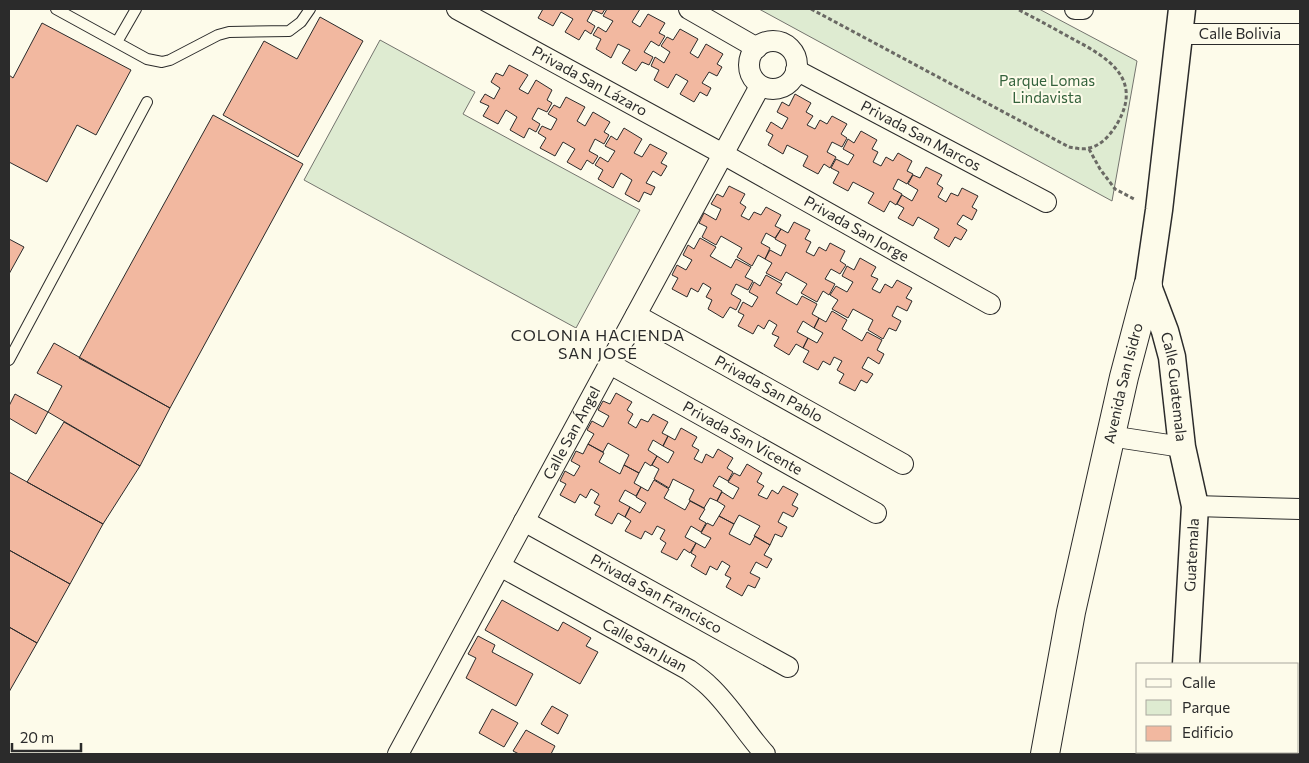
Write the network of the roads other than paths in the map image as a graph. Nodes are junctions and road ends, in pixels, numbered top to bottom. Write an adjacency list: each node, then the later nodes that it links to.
1 (56, 9): 10 (lane)
2 (136, 9): 10 (lane)
3 (310, 9): 10 (lane)
4 (456, 9): 15 (street, Privada San Lázaro)
5 (689, 9): 11 (street)
6 (1076, 9): 7 (street)
7 (1083, 9)
8 (1180, 21): 9 (street, Calle Bolivia); 17 (street, Avenida San Isidro)
9 (1300, 34)
10 (117, 42)
11 (757, 48): 12 (street); 13 (street)
12 (796, 70): 13 (street); 16 (street, Privada San Marcos)
13 (760, 86): 15 (street, Calle San Ángel)
14 (147, 102): 20 (lane)
15 (723, 154): 18 (street, Privada San Jorge); 19 (street, Calle San Ángel)
16 (1046, 202)
17 (1148, 286): 22 (main road, Avenida San Isidro); 23 (street, Calle Guatemala)
18 (990, 304)
19 (636, 315): 21 (street, Calle San Ángel); 24 (street, Privada San Pablo)
20 (9, 360)
21 (610, 364): 27 (street, Privada San Vicente); 28 (street, Calle San Ángel)
22 (1110, 436): 23 (street, Calle Guatemala); 34 (main road, Avenida San Isidro)
23 (1182, 447): 25 (street, Guatemala)
24 (903, 464)
25 (1195, 506): 26 (street); 30 (street, Guatemala)
26 (1300, 509)
27 (876, 513)
28 (524, 521): 29 (street, Calle San Ángel); 31 (street, Privada San Francisco)
29 (500, 566): 32 (street, Calle San Ángel); 33 (street, Calle San Juan)
30 (1186, 663)
31 (788, 667)
32 (398, 754)
33 (765, 754)
34 (1045, 754)

